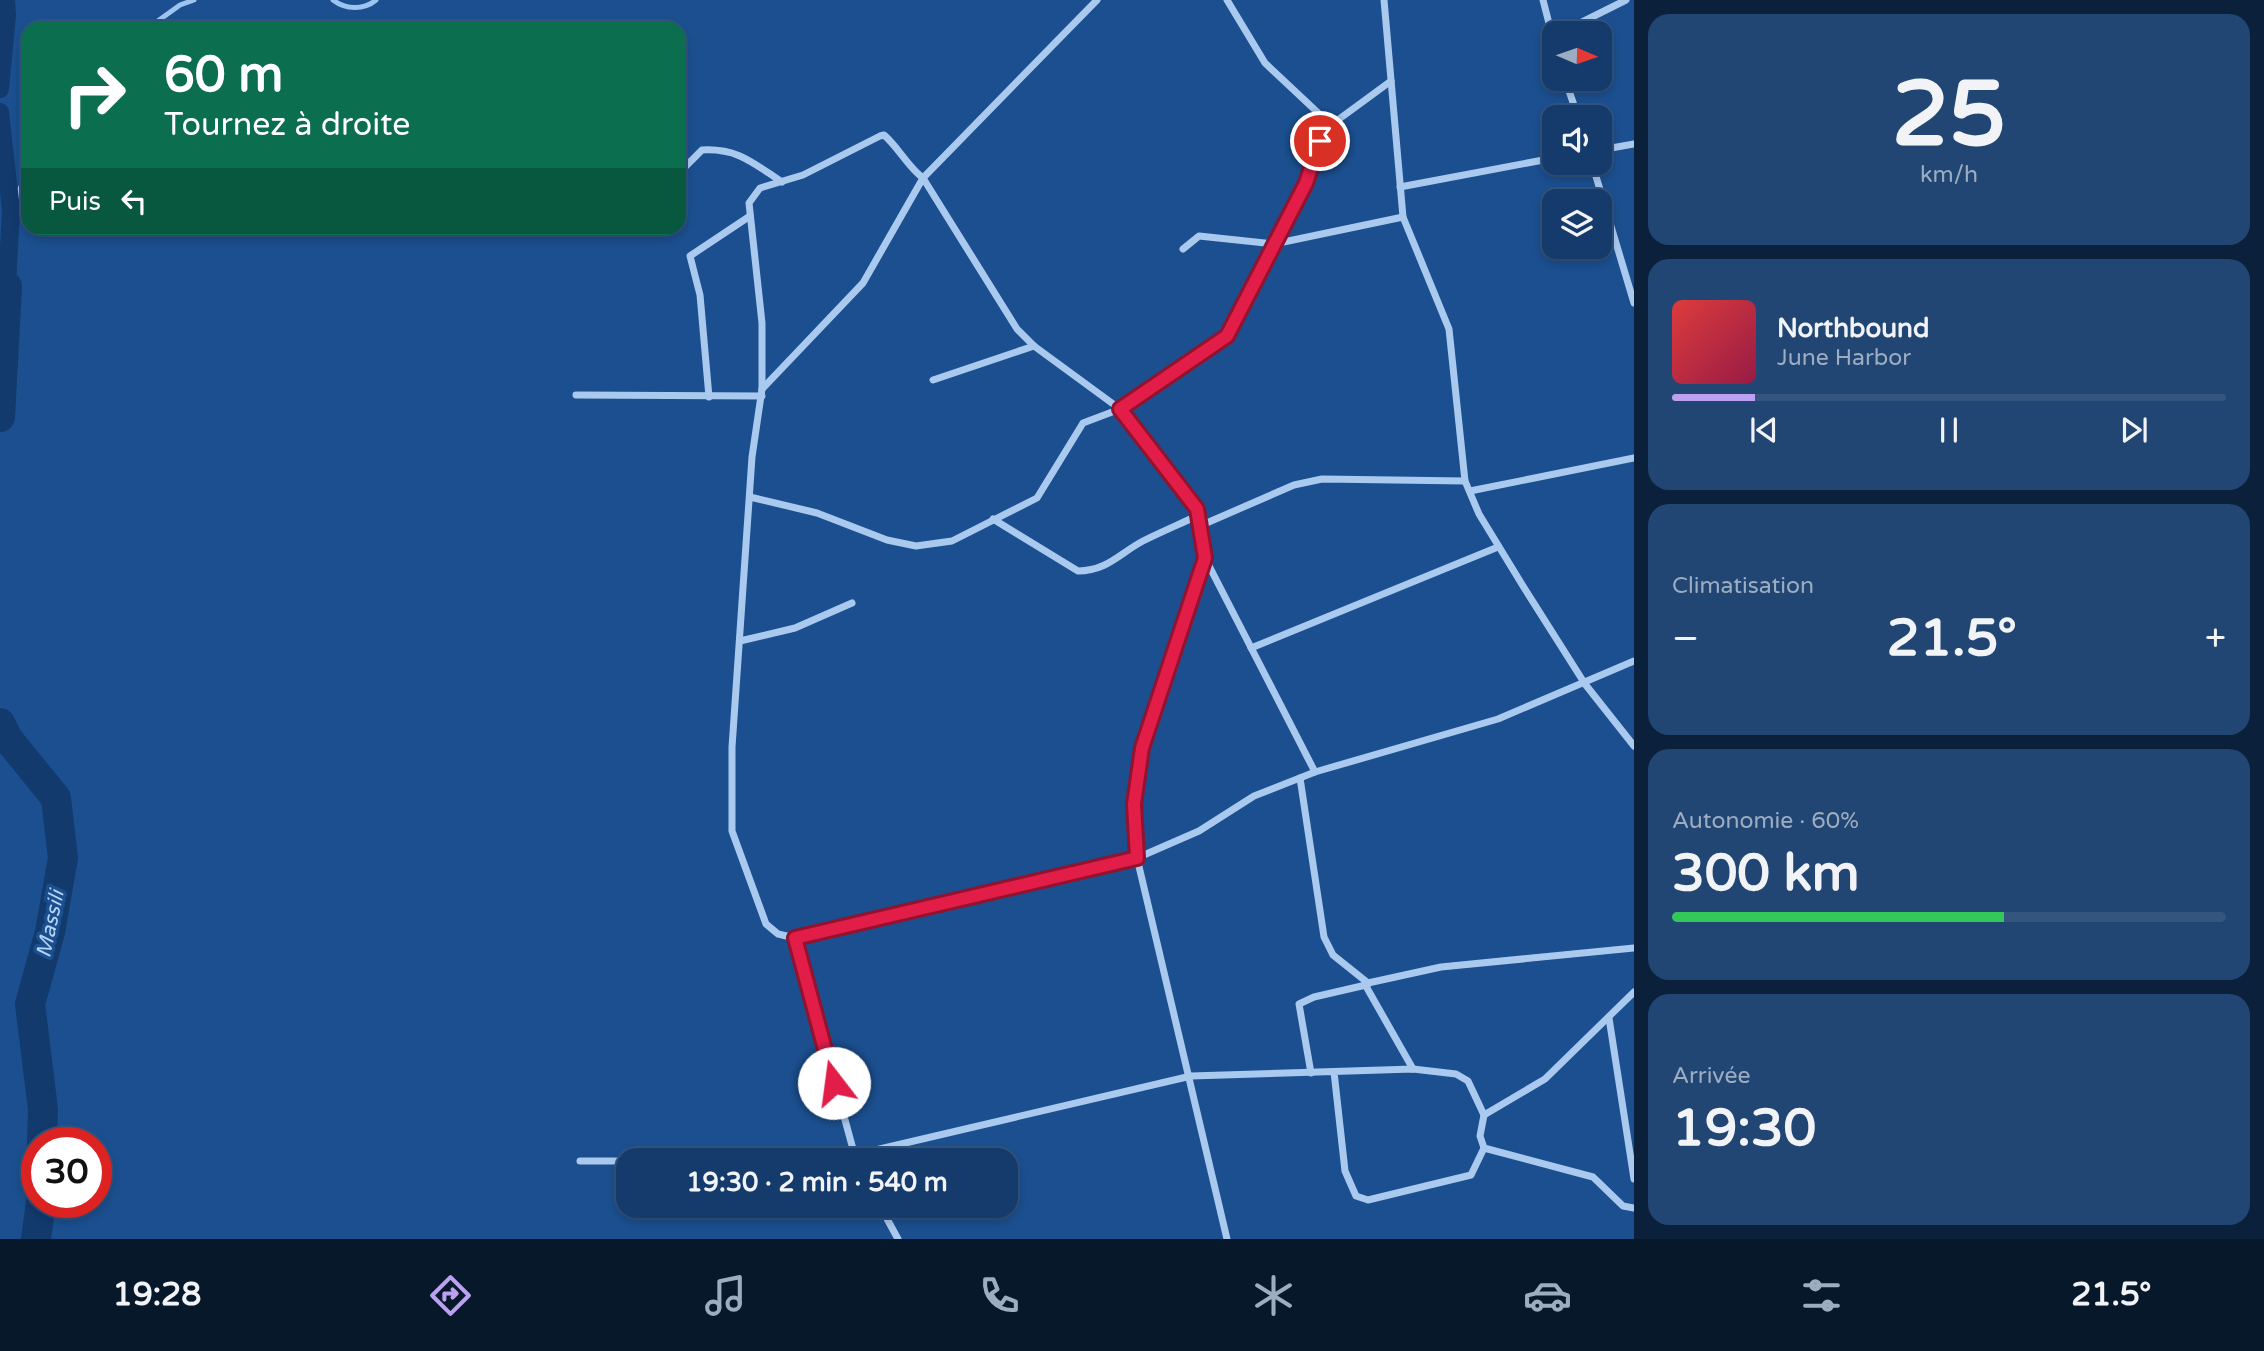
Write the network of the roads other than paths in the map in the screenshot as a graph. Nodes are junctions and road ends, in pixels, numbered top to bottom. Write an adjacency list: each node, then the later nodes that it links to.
1 (1097, 0): 15 (street)
2 (1227, 0): 9 (street)
3 (1384, 0): 8 (street)
4 (1544, 0): 6 (street)
5 (1626, 0): 7 (street)
6 (1549, 21)
7 (1584, 21)
8 (1391, 81): 9 (street); 17 (street)
9 (1331, 125): 20 (street)
10 (1634, 144): 11 (street)
11 (1612, 148)
12 (1542, 160): 17 (street)
13 (686, 166): 16 (street)
14 (1596, 175): 22 (street)
15 (923, 178): 16 (street); 24 (street); 26 (street)
16 (782, 182): 18 (street)
17 (1400, 187): 19 (street)
18 (750, 216): 26 (street); 28 (street)
19 (1403, 217): 20 (street); 31 (street)
20 (1274, 244): 21 (street); 29 (street)
21 (1183, 249)
22 (1631, 278): 23 (street)
23 (1634, 303)
24 (1034, 346): 25 (street); 29 (street)
25 (933, 380)
26 (762, 392): 28 (street); 33 (street)
27 (576, 395): 28 (street)
28 (709, 397)
29 (1120, 409): 34 (street); 35 (street)
30 (1634, 458): 32 (street)
31 (1465, 481): 32 (street); 36 (street)
32 (1470, 491): 37 (street)
33 (750, 497): 35 (street); 40 (street)
34 (1199, 515): 35 (street); 36 (street)
35 (993, 519)
36 (1202, 525): 38 (street)
37 (1498, 547): 41 (street); 43 (street)
38 (1205, 558): 41 (street); 47 (street)
39 (852, 603): 40 (street)
40 (740, 641): 48 (street)
41 (1251, 648): 45 (street)
42 (1634, 661): 43 (street)
43 (1586, 684): 44 (street); 45 (street)
44 (1634, 746)
45 (1315, 772): 46 (street)
46 (1300, 778): 47 (street); 50 (street)
47 (1137, 858): 48 (street); 56 (street)
48 (795, 938): 58 (street)
49 (1634, 948): 50 (street)
50 (1367, 984): 53 (street); 55 (street)
51 (1634, 992): 52 (street)
52 (1609, 1018): 57 (street); 63 (street)
53 (1413, 1069): 54 (street); 57 (street)
54 (1334, 1072): 55 (street); 60 (street)
55 (1311, 1073): 56 (street)
56 (1191, 1076): 59 (street); 67 (street)
57 (1485, 1115): 60 (street)
58 (852, 1148)
59 (896, 1148)
60 (1484, 1148): 64 (street)
61 (580, 1161): 62 (street)
62 (616, 1161)
63 (1634, 1179)
64 (1634, 1208)
65 (887, 1218): 66 (street)
66 (898, 1239)
67 (1227, 1239)

